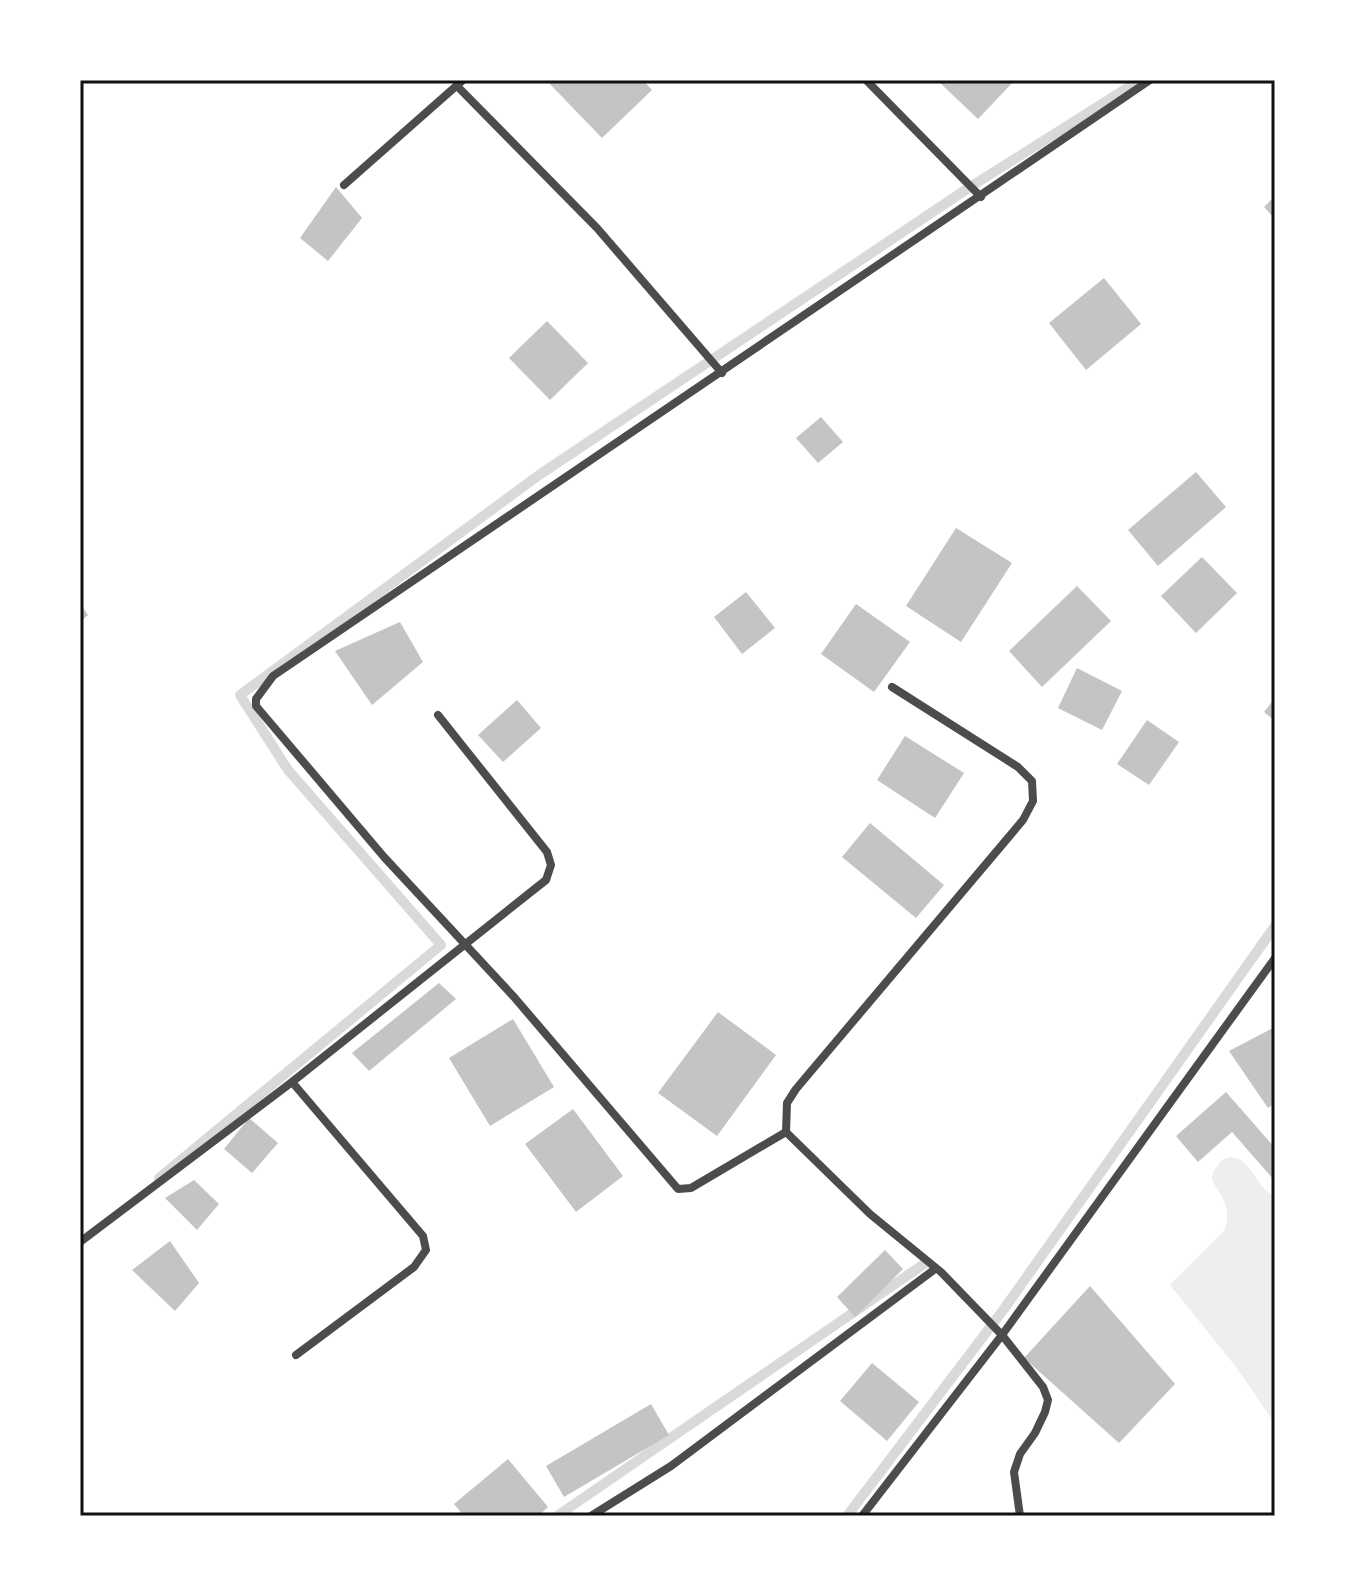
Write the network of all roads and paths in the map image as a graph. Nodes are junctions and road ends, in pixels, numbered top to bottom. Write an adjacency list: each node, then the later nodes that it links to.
1 (866, 80): 5 (street)
2 (1150, 80): 5 (street)
3 (460, 83): 4 (street); 6 (street)
4 (344, 185)
5 (981, 197): 6 (street)
6 (722, 373): 9 (street)
7 (892, 687): 12 (street)
8 (438, 715): 9 (street)
9 (465, 945): 11 (street); 12 (street)
10 (1275, 958): 15 (street)
11 (292, 1082): 13 (street); 16 (street)
12 (786, 1132): 14 (street)
13 (80, 1242)
14 (935, 1269): 15 (street); 17 (street)
15 (1002, 1335): 18 (street); 19 (street)
16 (296, 1355)
17 (591, 1516)
18 (862, 1516)
19 (1020, 1516)

